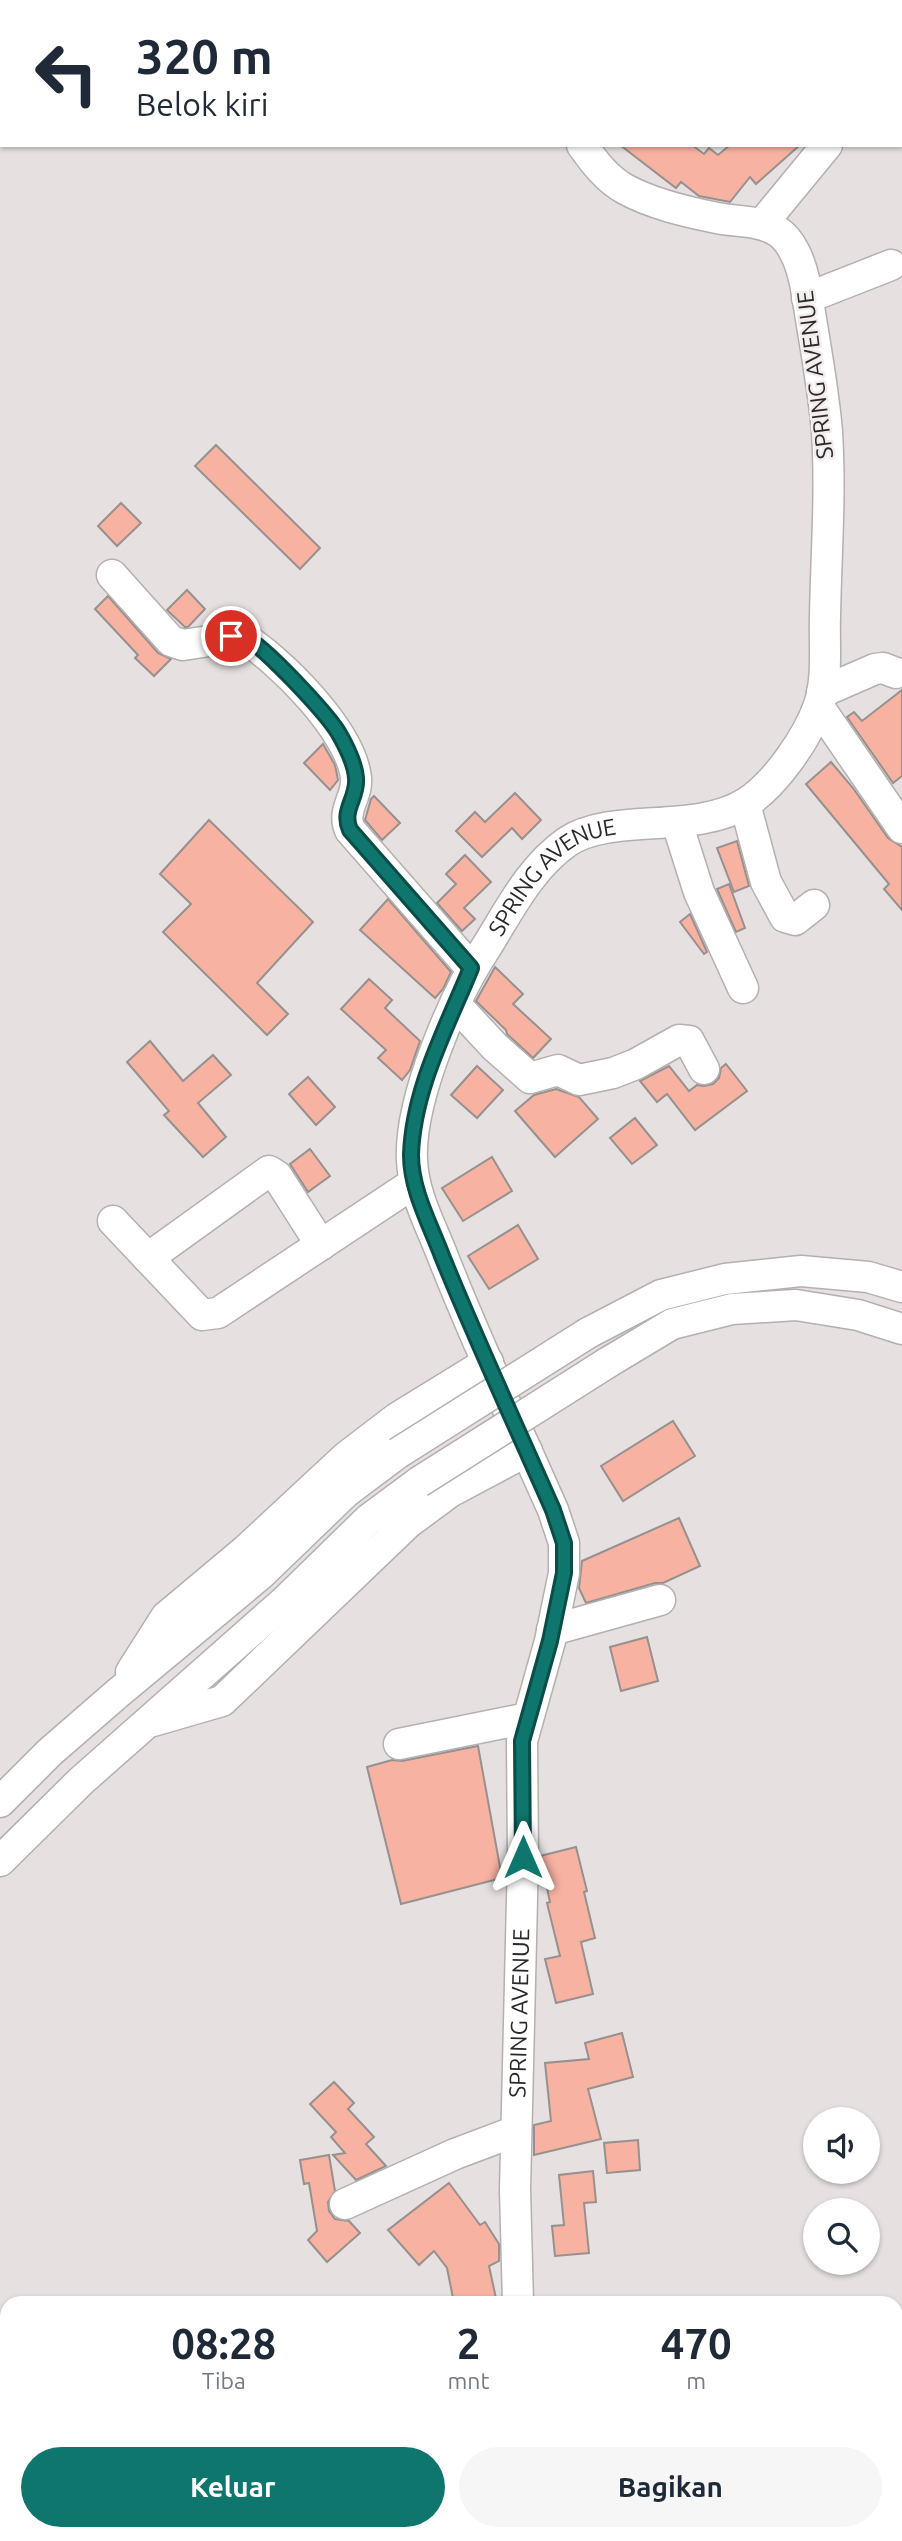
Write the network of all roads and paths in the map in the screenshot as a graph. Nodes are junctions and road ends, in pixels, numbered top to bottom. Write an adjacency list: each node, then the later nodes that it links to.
1 (584, 147): 3 (street, SPRING AVENUE)
2 (825, 147): 3 (street)
3 (762, 224): 5 (street, SPRING AVENUE)
4 (891, 265): 5 (street)
5 (807, 298): 8 (street, SPRING AVENUE)
6 (113, 575): 13 (street)
7 (896, 673): 8 (street)
8 (820, 699): 9 (street, SPRING AVENUE); 11 (street)
9 (745, 804): 10 (street, SPRING AVENUE); 12 (street)
10 (677, 823): 13 (street, SPRING AVENUE); 14 (street)
11 (902, 828)
12 (814, 905)
13 (471, 968): 15 (street, SPRING AVENUE)
14 (743, 988)
15 (456, 1004): 16 (street); 17 (street, SPRING AVENUE)
16 (704, 1069)
17 (414, 1183): 19 (street); 23 (street, SPRING AVENUE)
18 (113, 1221): 20 (street)
19 (321, 1245): 20 (street); 20 (street)
20 (148, 1258)
21 (902, 1287): 27 (street, bridge)
22 (902, 1329): 29 (street, bridge)
23 (488, 1362): 24 (street, SPRING AVENUE); 27 (street)
24 (527, 1451): 26 (street, SPRING AVENUE); 29 (street)
25 (660, 1600): 26 (street)
26 (552, 1630): 28 (street, SPRING AVENUE)
27 (118, 1693): 31 (street)
28 (528, 1717): 30 (street); 33 (street, SPRING AVENUE)
29 (144, 1724): 32 (street)
30 (399, 1744)
31 (0, 1802)
32 (0, 1861)
33 (516, 2131): 34 (street); 35 (street, SPRING AVENUE)
34 (345, 2204)
35 (518, 2296)

